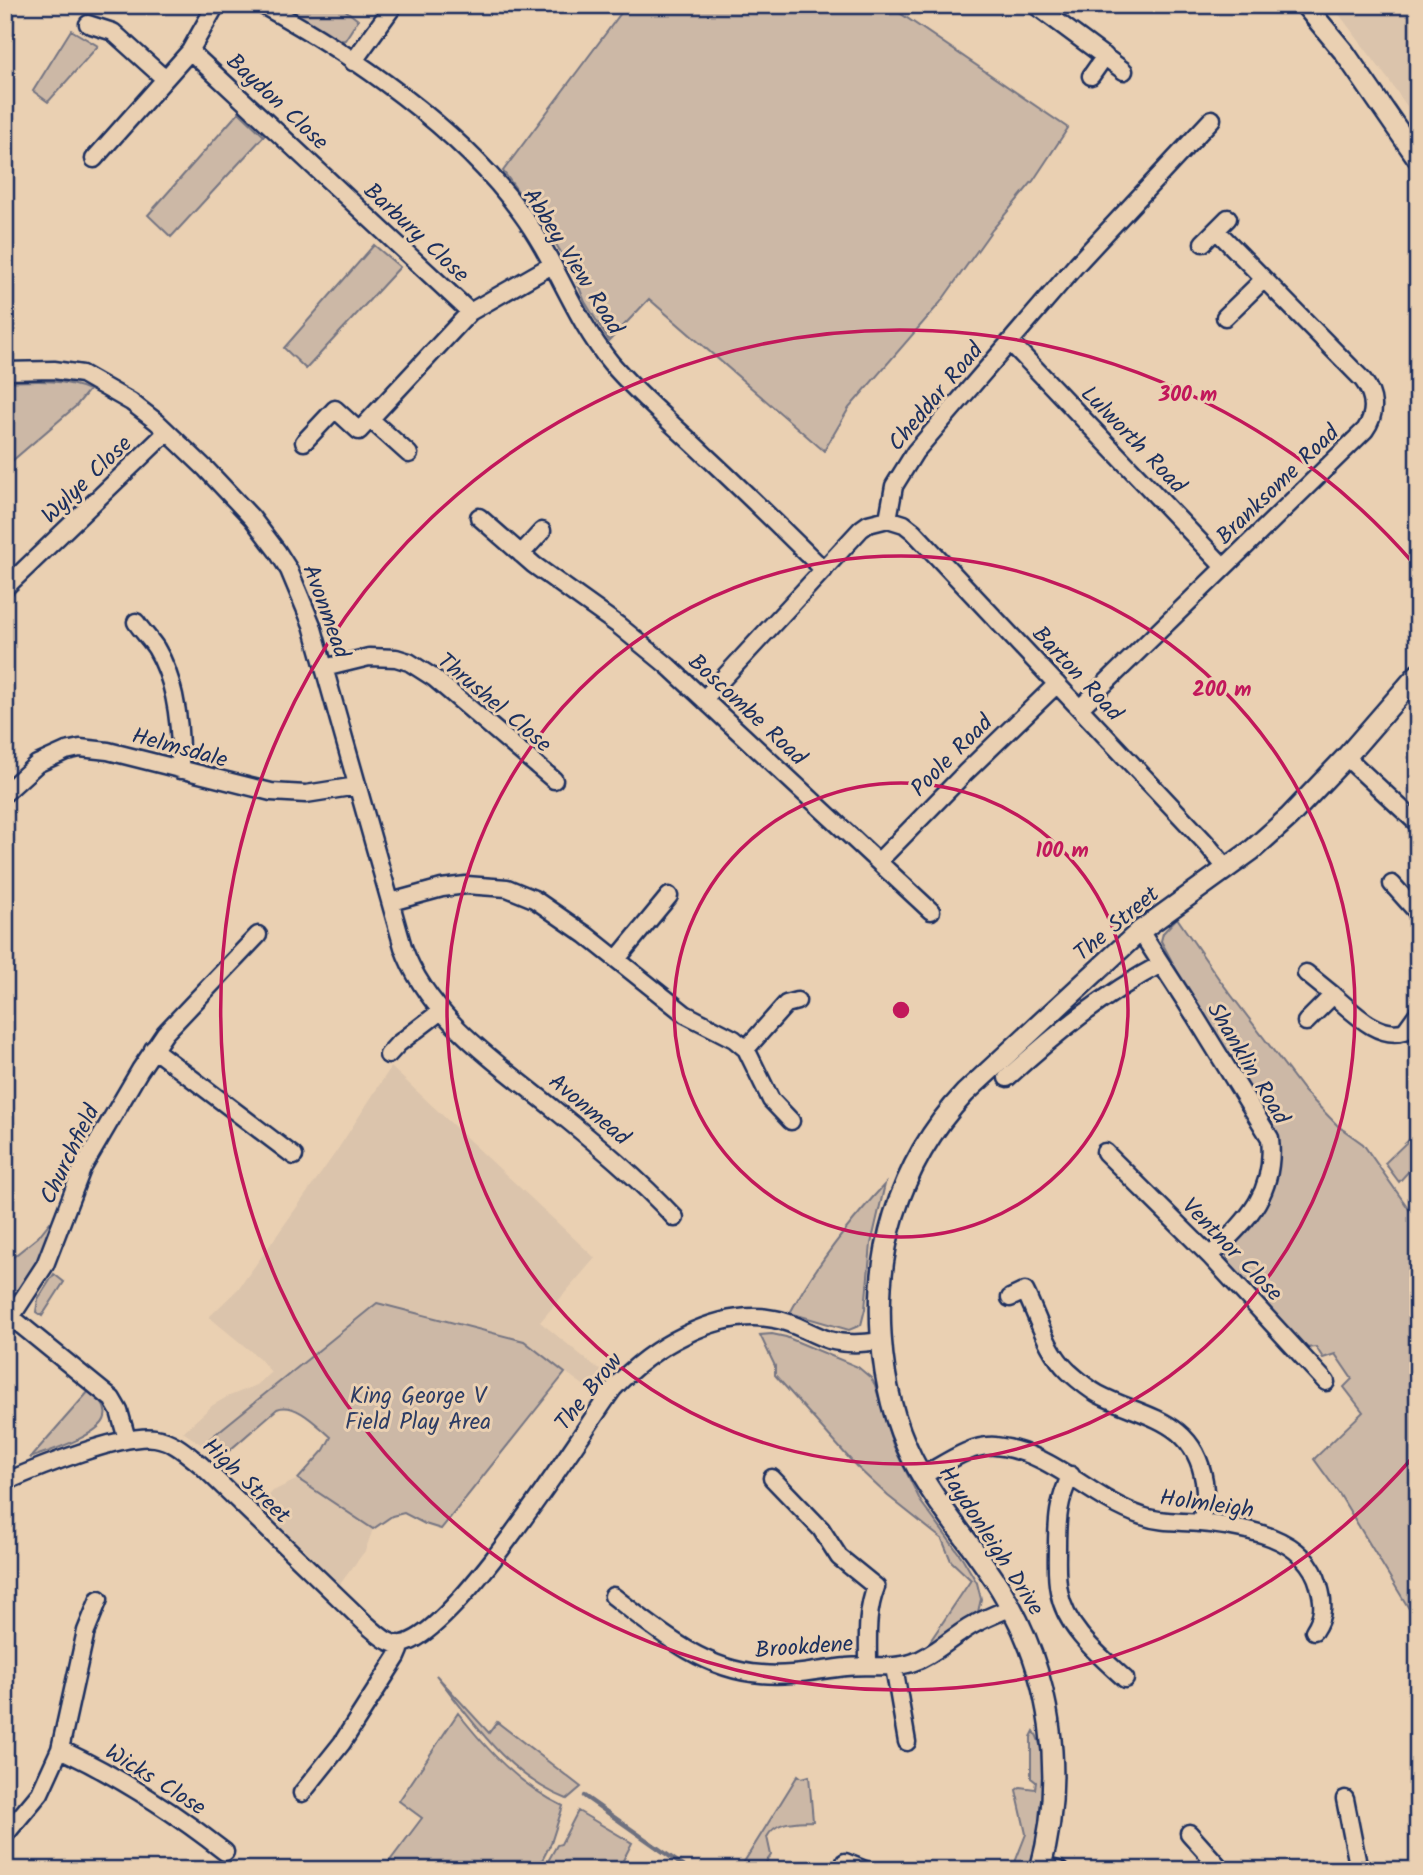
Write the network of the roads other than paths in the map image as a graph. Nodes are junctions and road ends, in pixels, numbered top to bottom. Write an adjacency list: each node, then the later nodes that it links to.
1 (216, 5): 7 (street)
2 (262, 5): 9 (street, Abbey View Road)
3 (394, 5): 9 (street)
4 (1035, 5): 8 (street)
5 (1305, 5): 15 (street)
6 (88, 24): 12 (street)
7 (190, 51): 12 (street); 16 (street, Baydon Close)
8 (1105, 56): 10 (street); 11 (street)
9 (353, 62): 18 (street, Abbey View Road)
10 (1124, 71)
11 (1091, 76)
12 (165, 79): 14 (street)
13 (1212, 119): 22 (street, Cheddar Road)
14 (94, 159)
15 (1418, 159)
16 (332, 186): 20 (street, Barbury Close)
17 (1203, 243): 19 (street, Branksome Road)
18 (552, 265): 20 (street, Barbury Close); 33 (street, Abbey View Road)
19 (1264, 279): 21 (street); 32 (street, Branksome Road)
20 (470, 313): 24 (street, Barbury Close)
21 (1225, 317)
22 (1011, 342): 29 (street, Cheddar Road); 32 (street, Lulworth Road)
23 (5, 371): 25 (street, Avonmead)
24 (370, 419): 26 (street); 27 (street)
25 (167, 432): 34 (street, Wylye Close); 36 (street, Avonmead)
26 (304, 442)
27 (409, 454)
28 (479, 517): 31 (street, Boscombe Road)
29 (888, 519): 33 (street); 38 (street, Barton Road)
30 (542, 531): 31 (street)
31 (521, 554): 39 (street, Boscombe Road)
32 (1224, 567): 40 (street, Branksome Road)
33 (824, 570): 39 (street)
34 (5, 588)
35 (136, 622): 42 (street)
36 (324, 668): 43 (street, Thrushel Close); 44 (street, Avonmead)
37 (1418, 674): 41 (street, The Street)
38 (1057, 684): 40 (street, Barton Road); 47 (street, Poole Road)
39 (704, 699): 47 (street, Boscombe Road)
40 (1080, 708): 48 (street, Barton Road)
41 (1346, 757): 46 (street); 48 (street, The Street)
42 (180, 770): 44 (street, Helmsdale); 45 (street, Helmsdale)
43 (554, 780)
44 (357, 786): 51 (street, Avonmead)
45 (5, 793)
46 (1418, 824)
47 (879, 861): 52 (street, Boscombe Road)
48 (1227, 869): 54 (street, The Street)
49 (1392, 884): 53 (street)
50 (669, 896): 56 (street)
51 (391, 902): 56 (street); 61 (street, Avonmead)
52 (931, 911)
53 (1418, 913)
54 (1140, 931): 57 (street, Shanklin Road); 72 (street, The Street)
55 (258, 935): 64 (street, Churchfield)
56 (617, 959): 65 (street)
57 (1161, 964): 67 (street); 73 (street, Shanklin Road)
58 (1306, 973): 59 (street)
59 (1333, 995): 62 (street); 63 (street)
60 (797, 1001): 65 (street)
61 (441, 1011): 66 (street); 71 (street, Avonmead)
62 (1418, 1013)
63 (1306, 1022)
64 (153, 1049): 70 (street); 75 (street, Churchfield)
65 (746, 1049): 68 (street)
66 (388, 1055)
67 (1007, 1078)
68 (790, 1121)
69 (1105, 1152): 73 (street, Ventnor Close)
70 (294, 1156)
71 (674, 1219)
72 (889, 1240): 76 (street, Haydonleigh Drive)
73 (1210, 1256): 77 (street, Ventnor Close)
74 (1010, 1298): 83 (street)
75 (8, 1314): 78 (street)
76 (882, 1341): 80 (street, Haydonleigh Drive); 88 (street, The Brow)
77 (1325, 1381)
78 (127, 1439): 82 (street, High Street); 88 (street, High Street)
79 (1071, 1475): 80 (street, Holmleigh); 83 (street, Holmleigh); 91 (street)
80 (922, 1476): 86 (street, Haydonleigh Drive)
81 (772, 1478): 89 (street)
82 (5, 1482)
83 (1200, 1522): 87 (street, Holmleigh)
84 (613, 1597): 89 (street, Brookdene)
85 (99, 1599): 93 (street)
86 (1011, 1608): 90 (street, Brookdene); 100 (street, Haydonleigh Drive)
87 (1314, 1631)
88 (402, 1643): 94 (street)
89 (868, 1665): 90 (street, Brookdene)
90 (894, 1667): 92 (street)
91 (1125, 1679)
92 (907, 1742)
93 (60, 1749): 97 (street); 98 (street, Wicks Close)
94 (302, 1793)
95 (1345, 1799): 103 (street)
96 (1189, 1833): 102 (street)
97 (5, 1835)
98 (225, 1852)
99 (845, 1862): 101 (street)
100 (1047, 1868)
101 (865, 1870)
102 (1222, 1870)
103 (1359, 1870)

